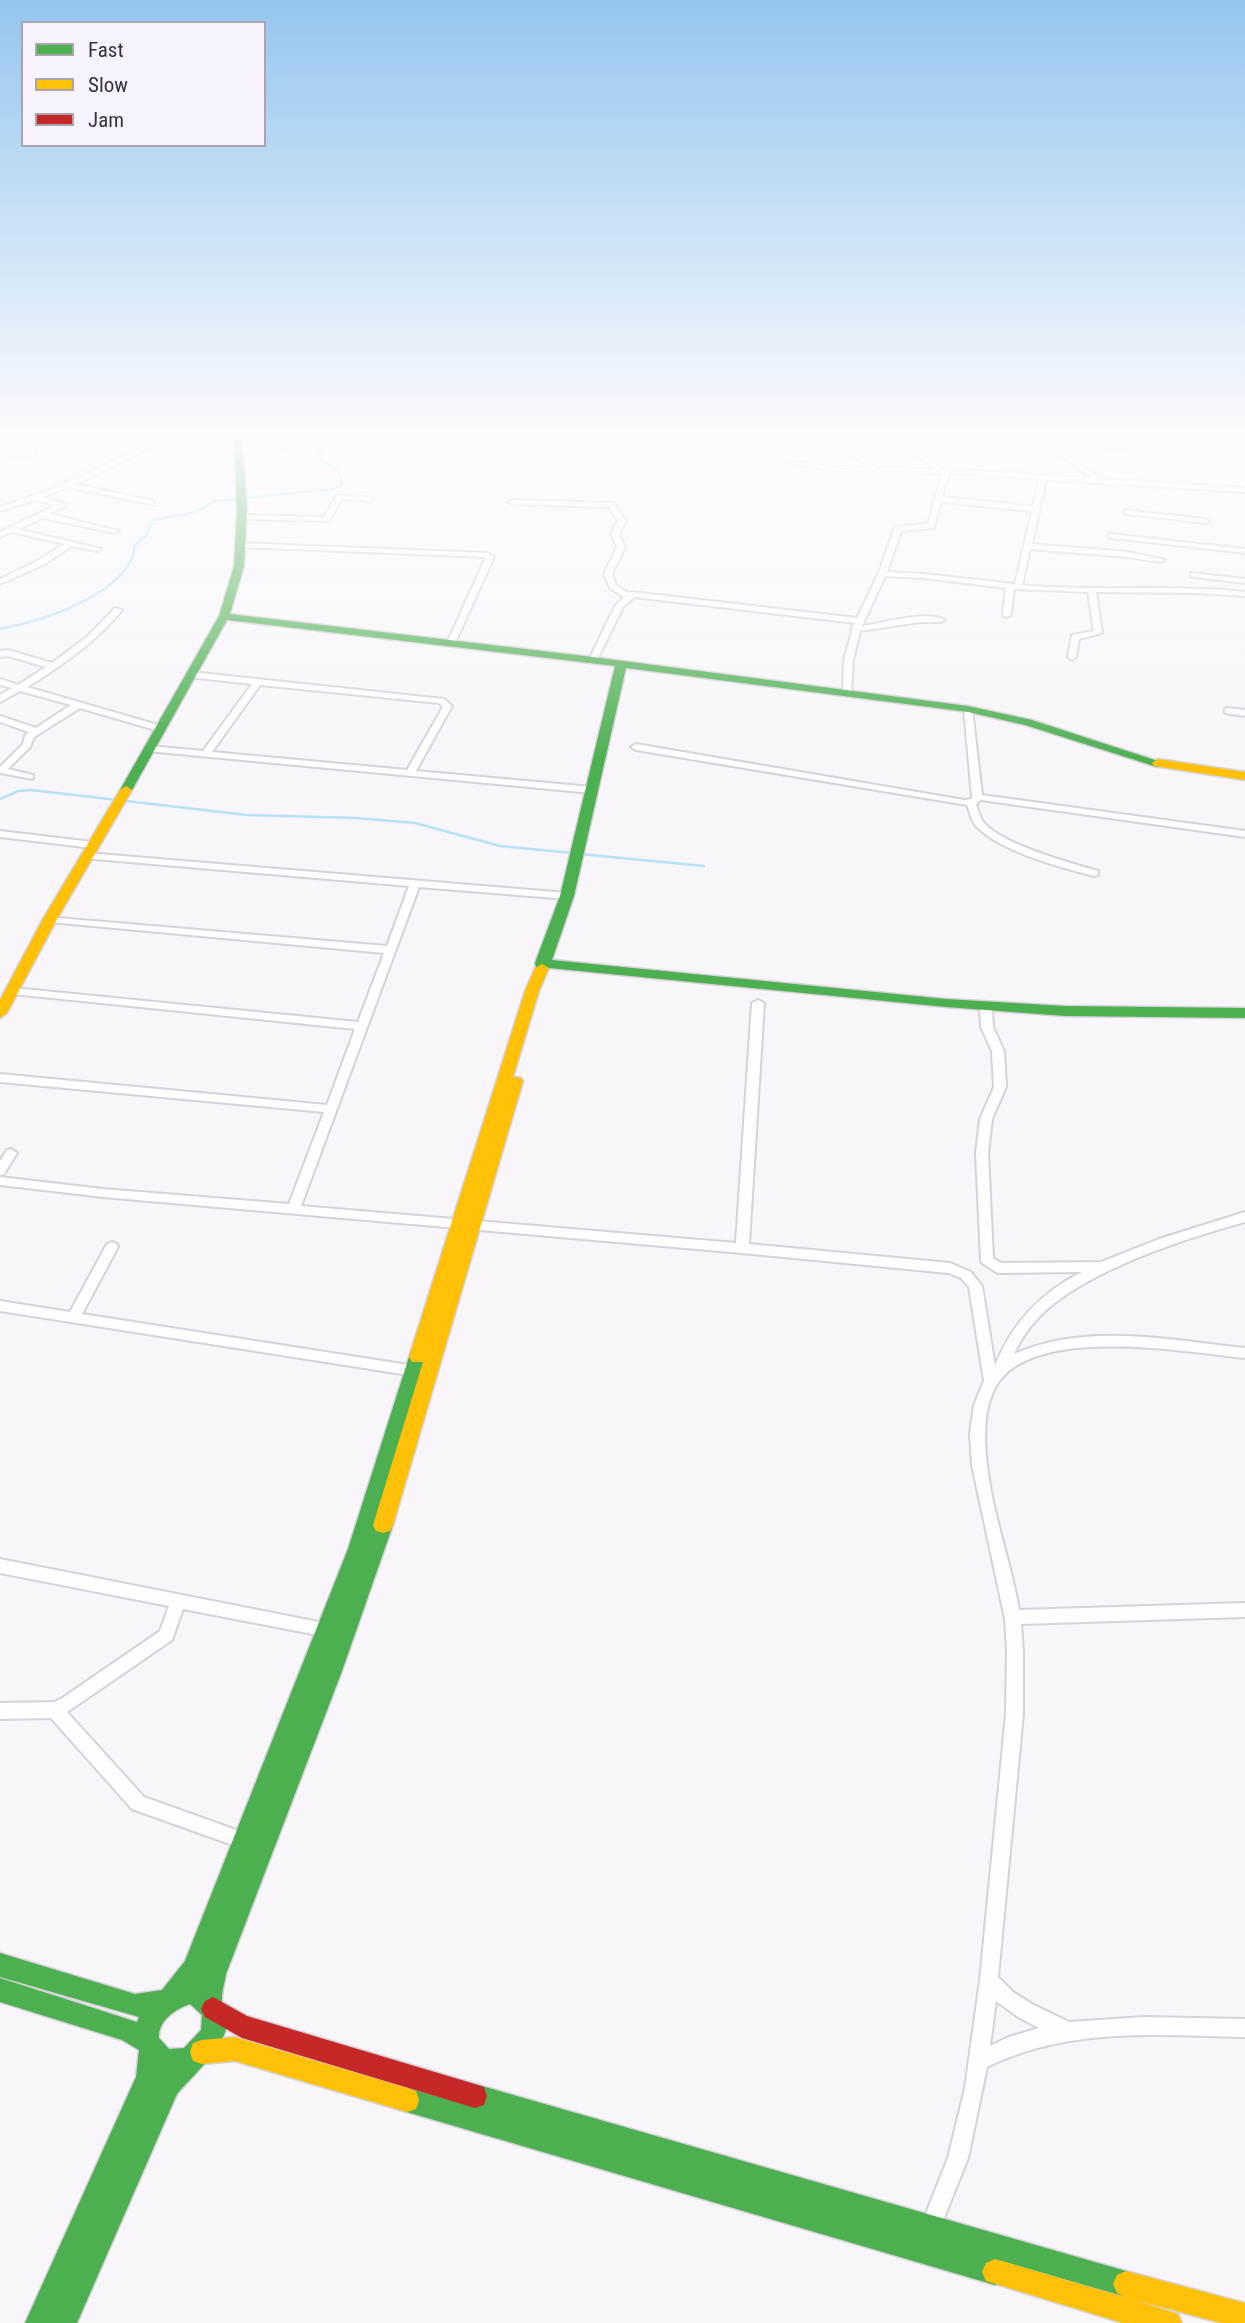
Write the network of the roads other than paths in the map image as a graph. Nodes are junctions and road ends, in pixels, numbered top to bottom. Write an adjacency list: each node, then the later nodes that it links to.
1 (64, 547): 18 (street)
2 (90, 547): 10 (street)
3 (240, 547): 25 (street)
4 (300, 547): 30 (street)
5 (621, 547): 22 (street)
6 (892, 547): 15 (street)
7 (1028, 547): 14 (street)
8 (1036, 547): 11 (street)
9 (1213, 547): 12 (street)
10 (97, 549)
11 (1051, 550): 13 (street); 14 (street)
12 (1245, 551)
13 (1161, 560)
14 (1025, 562): 19 (street)
15 (883, 574): 19 (street); 27 (street)
16 (1194, 575): 17 (street)
17 (1245, 581)
18 (0, 582)
19 (1014, 586): 20 (street); 24 (street)
20 (1091, 590): 21 (street); 32 (street)
21 (1245, 594)
22 (627, 596): 27 (street); 33 (street)
23 (118, 610): 35 (street)
24 (1007, 615)
25 (224, 616): 30 (street); 36 (street)
26 (941, 620): 28 (street)
27 (857, 625): 28 (street); 40 (street)
28 (886, 627): 29 (street)
29 (913, 631)
30 (451, 643): 33 (street)
31 (0, 654): 35 (street)
32 (1072, 657)
33 (593, 660): 34 (street)
34 (621, 665): 40 (street); 56 (street)
35 (52, 666): 39 (street)
36 (191, 675): 38 (street); 47 (street)
37 (0, 682): 39 (street)
38 (258, 682): 51 (street); 53 (street)
39 (19, 688): 41 (street); 42 (street)
40 (847, 693): 43 (street)
41 (0, 699)
42 (78, 705): 47 (street); 48 (street)
43 (968, 709): 54 (street); 57 (street)
44 (1228, 710): 45 (street)
45 (1245, 713)
46 (0, 719): 48 (street)
47 (162, 729): 50 (street)
48 (37, 732): 52 (street)
49 (636, 747): 57 (street)
50 (150, 749): 51 (street); 60 (street)
51 (206, 754): 53 (street)
52 (1, 770): 55 (street)
53 (410, 773): 56 (street)
54 (1245, 776)
55 (30, 777)
56 (592, 790): 63 (street)
57 (974, 800): 59 (street); 61 (street)
58 (0, 834): 60 (street)
59 (1245, 834)
60 (90, 850): 62 (street); 64 (street)
61 (1094, 873)
62 (416, 882): 63 (street); 65 (street)
63 (567, 896): 66 (street)
64 (50, 919): 65 (street); 69 (street)
65 (390, 950): 75 (street)
66 (550, 954): 67 (street); 68 (street); 83 (street)
67 (585, 963): 68 (street); 71 (street); 72 (street)
68 (547, 980): 83 (street)
69 (13, 991): 73 (street); 75 (street)
70 (758, 1003): 85 (street)
71 (986, 1006): 74 (street); 86 (street)
72 (1245, 1006)
73 (0, 1012)
74 (1245, 1013)
75 (362, 1026): 77 (street)
76 (0, 1078): 77 (street)
77 (329, 1109): 81 (street)
78 (11, 1153): 79 (street)
79 (0, 1171)
80 (0, 1181): 81 (street)
81 (293, 1210): 83 (street)
82 (1245, 1217): 86 (street)
83 (466, 1226): 85 (street); 90 (street); 104 (street)
84 (112, 1247): 88 (street)
85 (741, 1248): 91 (street)
86 (1106, 1267): 91 (street)
87 (0, 1306): 88 (street)
88 (73, 1318): 90 (street)
89 (1245, 1353): 91 (street)
90 (415, 1371): 96 (street)
91 (995, 1376): 95 (street)
92 (0, 1566): 93 (street)
93 (178, 1601): 96 (street); 97 (street)
94 (1245, 1610): 95 (street)
95 (1012, 1617): 101 (street)
96 (328, 1630): 99 (street)
97 (55, 1710): 98 (street); 99 (street)
98 (0, 1711)
99 (244, 1841): 103 (street)
100 (0, 1965): 103 (street)
101 (990, 1982): 106 (street); 109 (street)
102 (0, 1990): 107 (street)
103 (167, 1999): 104 (street); 107 (street)
104 (212, 2006): 108 (street); 110 (street)
105 (1245, 2028): 106 (street)
106 (1066, 2030): 109 (street)
107 (149, 2045): 108 (street); 112 (street)
108 (196, 2056): 113 (street); 114 (street)
109 (980, 2061): 110 (street)
110 (931, 2227): 111 (street)
111 (1245, 2316)
112 (38, 2323)
113 (63, 2323)
114 (1169, 2323)

